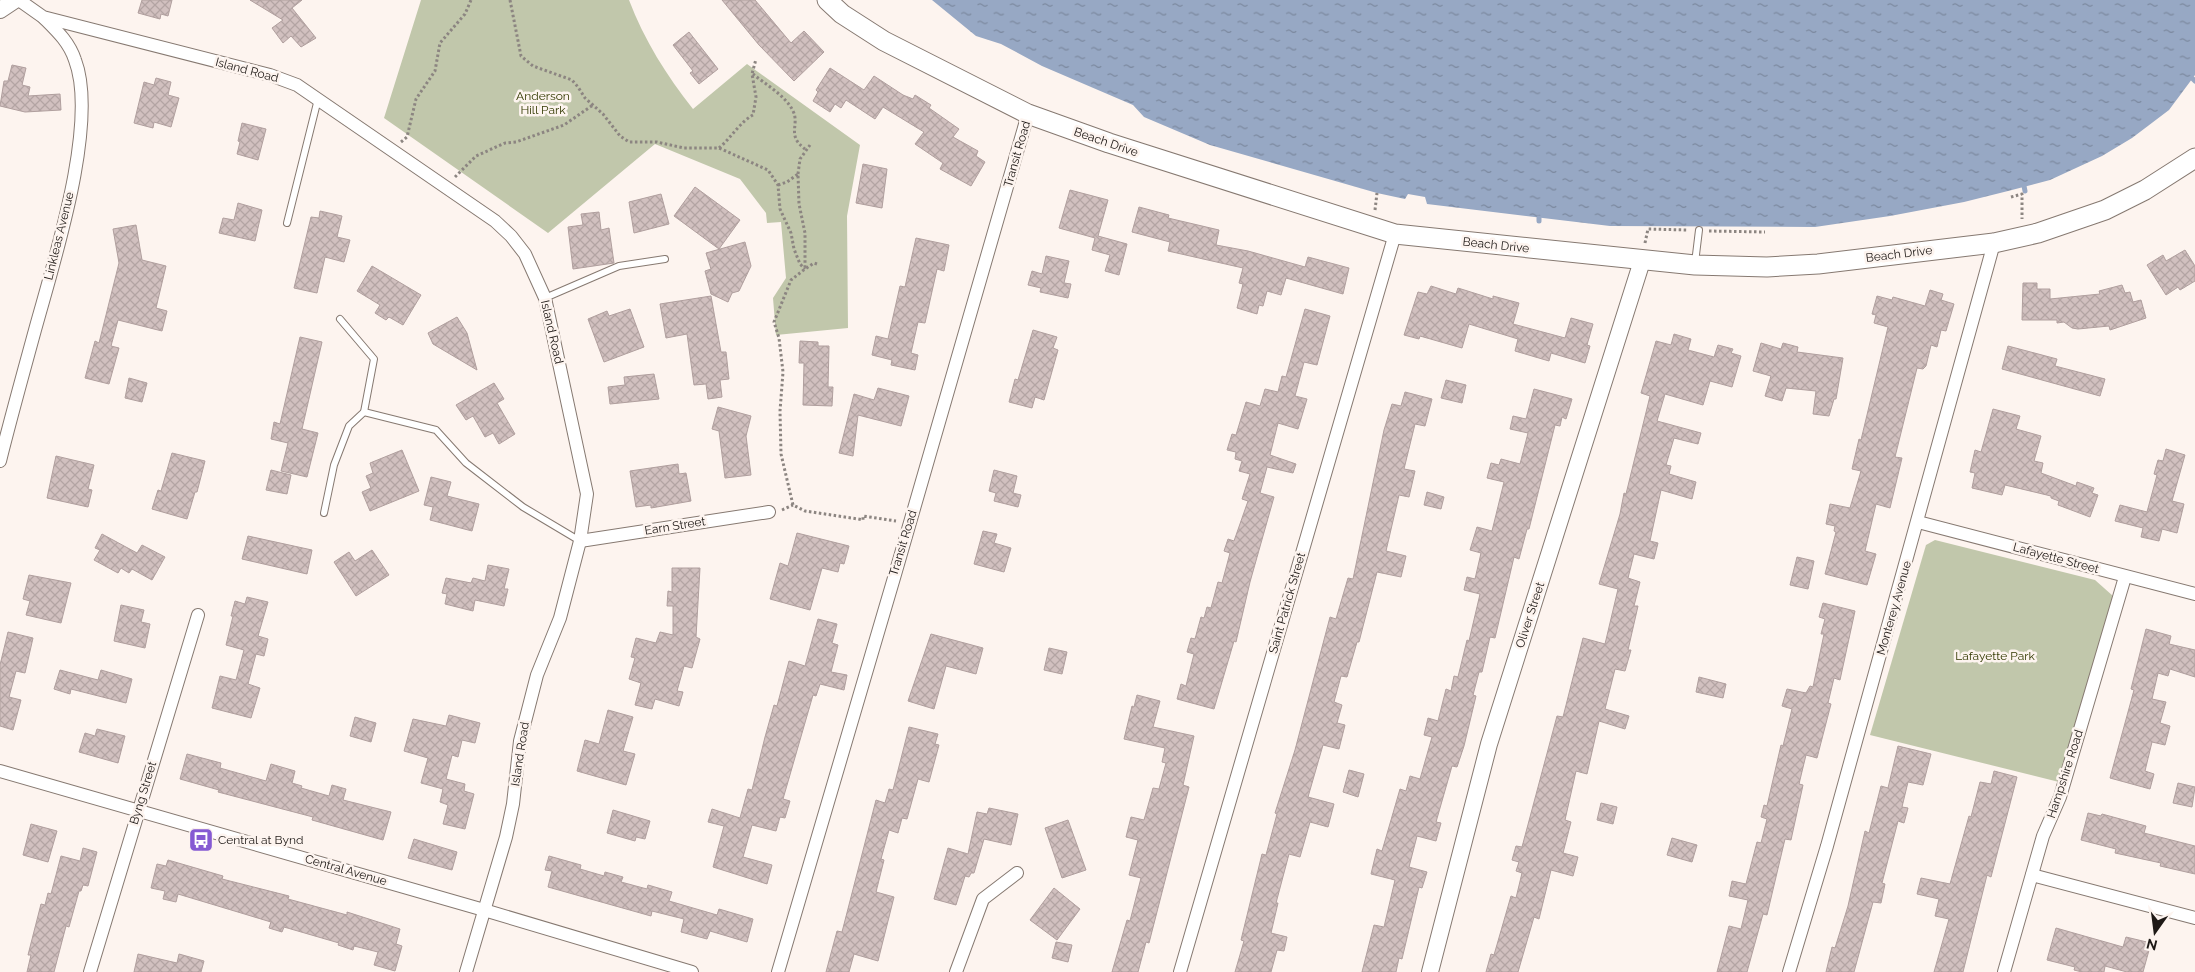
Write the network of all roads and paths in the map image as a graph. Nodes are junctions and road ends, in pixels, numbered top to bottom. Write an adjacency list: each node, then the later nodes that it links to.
1 (15, 0): 6 (street)
2 (19, 0): 7 (street, Island Road)
3 (471, 0): 16 (path)
4 (510, 0): 11 (path)
5 (827, 0): 12 (main road, Beach Drive)
6 (0, 10)
7 (44, 18): 10 (street, Island Road); 39 (street, Linkleas Avenue)
8 (756, 59): 9 (path)
9 (752, 74): 14 (path); 15 (path)
10 (318, 99): 16 (street, Island Road); 25 (lane)
11 (594, 105): 14 (path); 20 (path)
12 (1028, 114): 29 (main road, Beach Drive); 42 (street, Transit Road)
13 (810, 145): 15 (path)
14 (720, 148): 19 (path)
15 (805, 149): 18 (path)
16 (392, 152): 20 (street, Island Road)
17 (2195, 158): 30 (main road, Beach Drive)
18 (798, 174): 19 (path); 35 (path)
19 (778, 185): 35 (path)
20 (446, 188): 36 (street, Island Road)
21 (1376, 194): 23 (path)
22 (2011, 197): 24 (path)
23 (1374, 204)
24 (2023, 210)
25 (287, 223)
26 (1648, 229): 27 (path)
27 (1698, 230): 28 (path); 34 (lane)
28 (1765, 232)
29 (1395, 234): 32 (main road, Beach Drive); 59 (street, Saint Patrick Street)
30 (1994, 243): 34 (main road, Beach Drive); 43 (street, Monterey Avenue)
31 (664, 258): 36 (lane)
32 (1642, 261): 34 (main road, Beach Drive); 60 (street, Oliver Street)
33 (817, 264): 35 (path)
34 (1695, 264)
35 (805, 269): 42 (path)
36 (545, 298): 44 (street, Island Road)
37 (340, 320): 38 (lane)
38 (364, 412): 41 (lane); 44 (lane)
39 (0, 461)
40 (769, 512): 44 (street, Earn Street)
41 (324, 513)
42 (909, 522): 57 (street, Transit Road)
43 (1918, 522): 45 (street, Lafayette Street); 61 (street, Monterey Avenue)
44 (580, 541): 52 (street, Island Road)
45 (2125, 577): 46 (street, Lafayette Street); 51 (street, Hampshire Road)
46 (2195, 594)
47 (198, 615): 49 (street, Byng Street)
48 (0, 771): 49 (street, Central Avenue)
49 (138, 810): 52 (street, Central Avenue); 54 (street, Byng Street)
50 (1017, 873): 58 (street)
51 (2032, 875): 53 (street); 62 (street, Hampshire Road)
52 (484, 910): 55 (street, Island Road); 56 (street, Central Avenue)
53 (2195, 918)
54 (90, 972)
55 (466, 972)
56 (692, 972)
57 (778, 972)
58 (956, 972)
59 (1180, 972)
60 (1430, 972)
61 (1789, 972)
62 (2004, 972)

